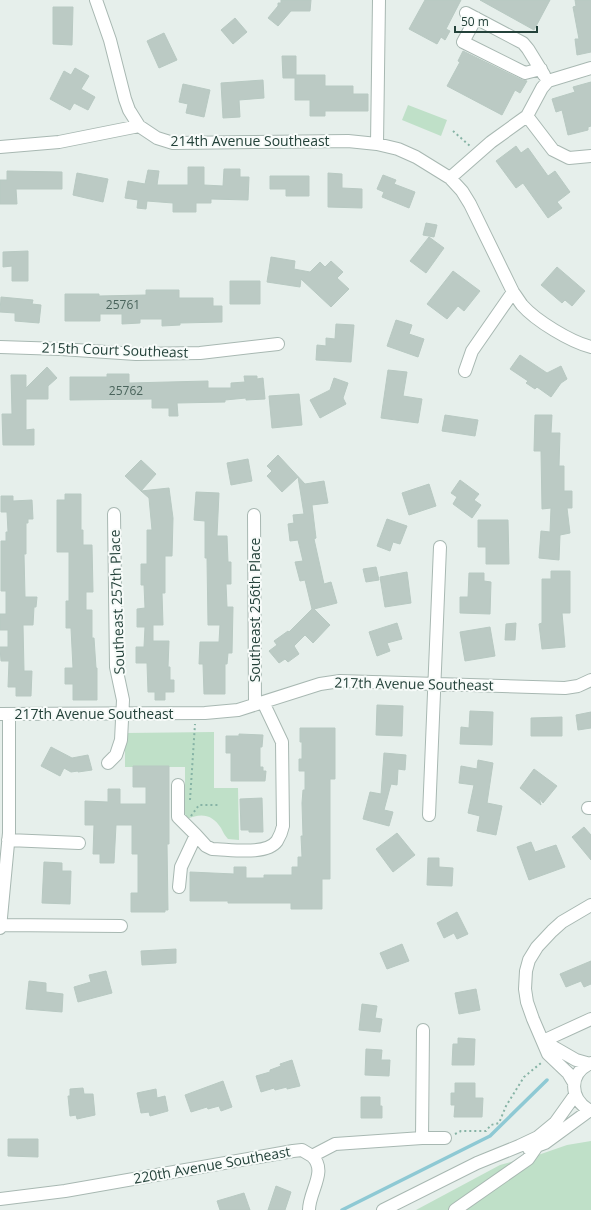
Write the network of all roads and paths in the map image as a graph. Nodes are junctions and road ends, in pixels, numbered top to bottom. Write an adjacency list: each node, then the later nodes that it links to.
1 (96, 0): 7 (street)
2 (379, 0): 9 (street)
3 (591, 68): 5 (street)
4 (541, 69): 4 (street); 5 (street)
5 (548, 81): 6 (street)
6 (527, 116): 11 (street); 12 (street)
7 (139, 126): 9 (street, 214th Avenue Southeast); 10 (street)
8 (454, 131): 11 (path)
9 (377, 144): 13 (street, 214th Avenue Southeast)
10 (0, 147)
11 (478, 153): 13 (street)
12 (591, 156)
13 (450, 178): 14 (street, 214th Avenue Southeast)
14 (513, 292): 17 (street, 214th Avenue Southeast); 18 (street)
15 (278, 344): 16 (street, 215th Court Southeast)
16 (0, 347)
17 (591, 348)
18 (465, 371)
19 (114, 514): 27 (street, Southeast 257th Place)
20 (254, 515): 24 (street, Southeast 256th Place)
21 (440, 547): 23 (street)
22 (591, 680): 23 (street, 217th Avenue Southeast)
23 (435, 683): 24 (street, 217th Avenue Southeast); 33 (street)
24 (259, 703): 25 (street, 217th Avenue Southeast); 34 (street, Southeast 256th Place)
25 (196, 713): 27 (street, 217th Avenue Southeast); 30 (path)
26 (5, 714): 27 (street, 217th Avenue Southeast); 35 (street)
27 (121, 714): 28 (street, Southeast 257th Place)
28 (108, 763)
29 (178, 785): 34 (street)
30 (190, 804)
31 (218, 804): 32 (path)
32 (190, 810)
33 (429, 815)
34 (196, 835): 37 (street)
35 (8, 840): 36 (street); 40 (street)
36 (79, 843)
37 (179, 887)
38 (591, 905): 43 (street)
39 (121, 926): 40 (street)
40 (0, 927)
41 (591, 1019): 43 (street)
42 (423, 1030): 48 (street)
43 (543, 1041): 45 (street); 46 (street)
44 (542, 1063): 49 (path)
45 (591, 1064): 46 (street)
46 (575, 1089): 47 (street); 51 (street)
47 (591, 1111): 50 (street)
48 (422, 1138): 49 (street, 220th Avenue Southeast); 52 (street, 220th Avenue Southeast)
49 (445, 1138)
50 (537, 1146): 51 (street); 56 (street)
51 (499, 1155): 55 (street)
52 (312, 1156): 53 (street, 220th Avenue Southeast); 54 (street)
53 (0, 1199)
54 (310, 1210)
55 (384, 1210)
56 (455, 1210)

